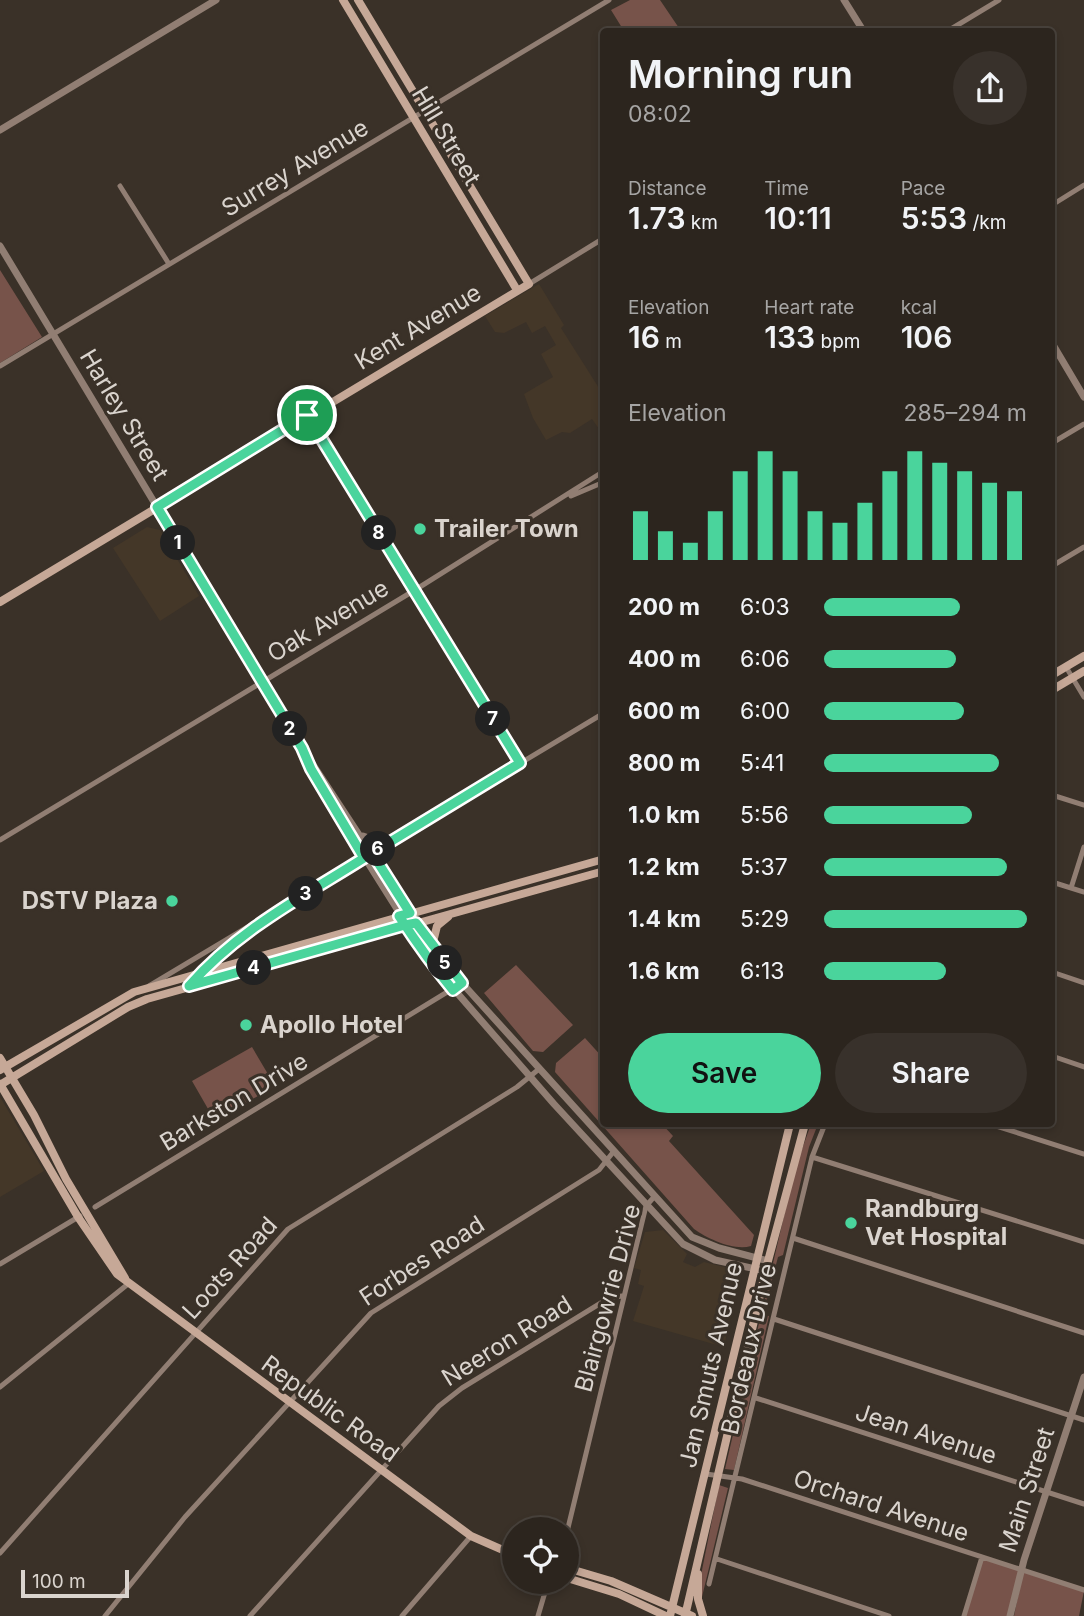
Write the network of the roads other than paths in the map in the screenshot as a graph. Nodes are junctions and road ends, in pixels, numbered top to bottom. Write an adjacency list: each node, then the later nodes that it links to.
1 (216, 0): 11 (street)
2 (343, 0): 10 (main road, Hill Street)
3 (358, 0): 9 (main road, Hill Street)
4 (609, 0): 9 (street, Surrey Avenue)
5 (845, 0): 7 (street)
6 (999, 0): 8 (street)
7 (862, 28)
8 (953, 28)
9 (424, 111): 10 (street, Surrey Avenue); 18 (main road, Hill Street)
10 (413, 118): 17 (street, Surrey Avenue); 19 (main road, Hill Street)
11 (0, 130)
12 (1084, 185): 14 (street)
13 (120, 186): 17 (street)
14 (1055, 203)
15 (600, 240): 18 (street, Kent Avenue)
16 (0, 246): 20 (street, Harley Street)
17 (169, 264): 20 (street, Surrey Avenue)
18 (529, 284): 19 (main road, Kent Avenue)
19 (517, 290): 24 (main road, Kent Avenue)
20 (53, 335): 22 (street, Surrey Avenue); 30 (street, Harley Street)
21 (1055, 348): 23 (street)
22 (0, 366)
23 (1084, 397)
24 (307, 415): 30 (main road, Kent Avenue); 33 (street)
25 (1084, 424): 26 (street)
26 (1055, 441)
27 (600, 474): 29 (street, Oak Avenue)
28 (600, 484): 29 (street, Oak Avenue)
29 (566, 498): 33 (street, Oak Avenue)
30 (157, 507): 34 (main road, Kent Avenue); 40 (street, Harley Street)
31 (1084, 547): 32 (street)
32 (1055, 564)
33 (415, 590): 40 (street, Oak Avenue); 45 (street)
34 (0, 602)
35 (1084, 656): 36 (main road)
36 (1066, 667): 38 (main road); 39 (street)
37 (1084, 670): 39 (main road)
38 (1055, 673)
39 (1072, 677): 41 (main road); 42 (street)
40 (261, 681): 44 (street, Harley Street); 49 (street, Oak Avenue)
41 (1055, 688)
42 (1084, 697)
43 (600, 715): 45 (street)
44 (302, 748): 48 (street, Harley Street); 53 (street, Harley Street)
45 (520, 763): 50 (street)
46 (1055, 796): 47 (street)
47 (1084, 805)
48 (359, 834): 50 (street); 52 (street, Harley Street)
49 (0, 840)
50 (386, 844): 52 (street)
51 (1084, 847): 57 (street)
52 (372, 853): 53 (street); 61 (street, Harley Street)
53 (364, 858): 60 (street); 62 (street, Harley Street)
54 (600, 860): 61 (main road)
55 (600, 872): 59 (main road)
56 (1055, 883): 57 (street)
57 (1071, 888): 58 (street)
58 (1084, 892)
59 (460, 911): 63 (main road); 65 (main road)
60 (274, 912): 66 (street); 71 (street)
61 (410, 913): 62 (main road); 63 (street, Harley Street)
62 (399, 916): 64 (street, Harley Street); 66 (main road)
63 (416, 923): 64 (main road); 65 (street, Harley Street)
64 (405, 925): 70 (main road); 72 (street, Harley Street)
65 (432, 946): 68 (street, Harley Street)
66 (200, 973): 70 (street); 71 (main road)
67 (1055, 973): 69 (street)
68 (462, 983): 72 (street, Barkston Drive); 76 (street, Harley Street)
69 (1084, 983)
70 (189, 986): 78 (main road)
71 (144, 989): 74 (main road)
72 (453, 990): 77 (street, Harley Street); 90 (street, Barkston Drive)
73 (1055, 1057): 75 (street)
74 (2, 1065): 78 (main road, Republic Road)
75 (1084, 1067)
76 (539, 1069): 77 (street, Loots Road); 84 (street, Harley Street)
77 (531, 1077): 87 (street, Harley Street); 102 (street, Loots Road)
78 (12, 1078): 79 (main road); 91 (main road, Republic Road)
79 (0, 1085): 91 (main road, Republic Road)
80 (789, 1127): 94 (main road, Jan Smuts Avenue)
81 (804, 1127): 95 (main road, Jan Smuts Avenue)
82 (824, 1127): 86 (street, Bordeaux Drive)
83 (999, 1127): 85 (street)
84 (614, 1151): 87 (street, Forbes Road); 88 (street, Harley Street)
85 (1084, 1154)
86 (812, 1157): 92 (street, Bordeaux Drive); 93 (street)
87 (606, 1161): 89 (street, Harley Street); 107 (street, Forbes Road)
88 (654, 1197): 89 (street, Blairgowrie Drive); 94 (street, Harley Street)
89 (646, 1206): 97 (street, Harley Street); 100 (street, Blairgowrie Drive)
90 (95, 1207)
91 (82, 1214): 96 (street); 99 (main road, Republic Road)
92 (793, 1238): 101 (street, Bordeaux Drive); 103 (street)
93 (1084, 1242)
94 (756, 1257): 95 (street, Harley Street); 97 (main road, Jan Smuts Avenue)
95 (768, 1261): 98 (main road, Jan Smuts Avenue)
96 (0, 1264)
97 (753, 1269): 98 (street, Harley Street); 111 (main road, Jan Smuts Avenue)
98 (765, 1271): 112 (main road, Jan Smuts Avenue)
99 (128, 1284): 102 (main road, Republic Road); 105 (street)
100 (622, 1296): 110 (street, Neeron Road); 116 (street, Blairgowrie Drive)
101 (774, 1319): 106 (street, Bordeaux Drive); 108 (street)
102 (194, 1333): 107 (main road, Republic Road); 119 (street, Loots Road)
103 (1084, 1333)
104 (1084, 1377): 108 (street, Main Street)
105 (0, 1387)
106 (756, 1398): 113 (street, Bordeaux Drive); 114 (street, Jean Avenue)
107 (287, 1402): 110 (main road, Republic Road); 131 (street, Forbes Road)
108 (1071, 1416): 109 (street); 114 (street, Main Street)
109 (1084, 1420)
110 (379, 1470): 117 (main road, Republic Road); 132 (street, Neeron Road)
111 (706, 1474): 112 (street, Orchard Avenue); 129 (main road, Jan Smuts Avenue)
112 (718, 1476): 113 (street, Orchard Avenue); 120 (main road, Jan Smuts Avenue)
113 (736, 1479): 121 (street, Orchard Avenue); 122 (street, Bordeaux Drive)
114 (1046, 1492): 115 (street, Jean Avenue); 123 (street, Main Street)
115 (1084, 1504)
116 (570, 1517)
117 (471, 1536): 118 (main road, Republic Road); 133 (street)
118 (502, 1550)
119 (0, 1553)
120 (699, 1554): 130 (main road, Jan Smuts Avenue); 136 (main road)
121 (982, 1557): 123 (street, Orchard Avenue); 138 (street)
122 (717, 1559): 126 (street, Bordeaux Drive); 137 (street)
123 (1022, 1569): 127 (street, Orchard Avenue); 139 (street, Main Street)
124 (579, 1572): 129 (main road)
125 (579, 1581): 135 (main road)
126 (709, 1584)
127 (1084, 1590)
128 (544, 1594): 134 (street)
129 (672, 1605): 130 (main road); 135 (main road, Jan Smuts Avenue)
130 (688, 1615)
131 (105, 1616)
132 (250, 1616)
133 (402, 1616)
134 (538, 1616)
135 (668, 1616)
136 (703, 1616)
137 (889, 1616)
138 (964, 1616)
139 (1010, 1616)

